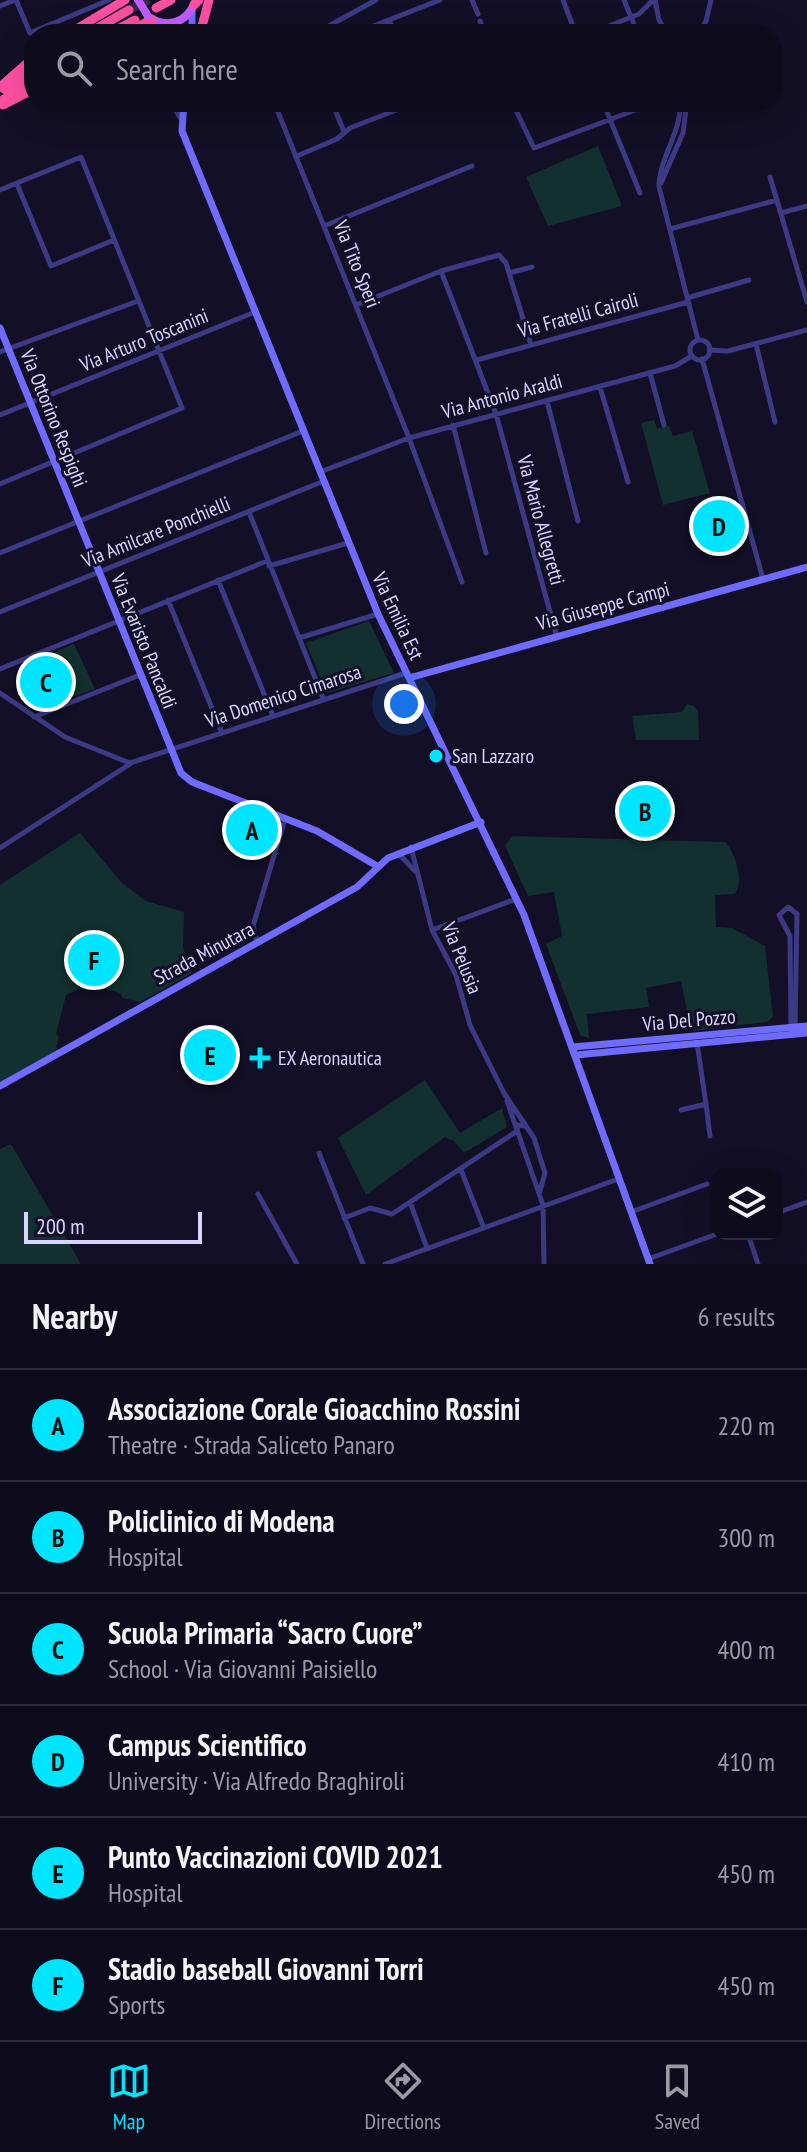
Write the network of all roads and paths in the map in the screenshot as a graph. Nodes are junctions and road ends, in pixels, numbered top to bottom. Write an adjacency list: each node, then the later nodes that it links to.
1 (15, 0): 16 (street); 24 (street)
2 (109, 0): 25 (street)
3 (117, 0): 19 (highway)
4 (125, 0): 19 (highway)
5 (138, 0): 22 (main road, bridge)
6 (171, 0): 17 (highway)
7 (209, 0): 32 (highway)
8 (376, 0): 33 (street)
9 (440, 0): 23 (street)
10 (472, 0): 36 (street)
11 (563, 0): 37 (street)
12 (624, 0): 20 (street)
13 (654, 0): 18 (street); 21 (street)
14 (711, 0): 41 (street)
15 (195, 4): 22 (main road); 31 (street)
16 (0, 6)
17 (156, 8)
18 (639, 14): 20 (street); 21 (street)
19 (99, 16): 26 (highway)
20 (631, 17): 38 (street); 39 (street)
21 (659, 18): 40 (street)
22 (154, 20): 29 (highway); 30 (street)
23 (389, 20): 34 (street); 35 (street)
24 (26, 24)
25 (52, 24)
26 (85, 24)
27 (111, 24): 28 (highway)
28 (121, 24)
29 (146, 24)
30 (161, 24)
31 (193, 24)
32 (203, 24)
33 (332, 24)
34 (379, 24)
35 (391, 24)
36 (481, 24)
37 (572, 24)
38 (614, 24)
39 (634, 24)
40 (662, 24)
41 (704, 24)
42 (24, 66): 45 (highway)
43 (24, 74): 45 (highway)
44 (24, 86): 47 (highway)
45 (0, 87)
46 (24, 93): 47 (highway)
47 (0, 104)
48 (176, 112): 57 (street, Via Emilia Est)
49 (182, 112): 57 (street)
50 (278, 112): 60 (street, Via Tito Speri)
51 (336, 112): 59 (street)
52 (393, 112): 59 (street)
53 (517, 112): 58 (street)
54 (607, 112): 58 (street)
55 (629, 112): 58 (street)
56 (682, 112): 70 (street)
57 (181, 119): 80 (street, Via Emilia Est)
58 (610, 119): 65 (street)
59 (344, 132): 60 (street)
60 (297, 156): 69 (street, Via Tito Speri)
61 (472, 166): 69 (street)
62 (770, 177): 66 (street)
63 (17, 184): 64 (street); 71 (street); 71 (street)
64 (0, 190)
65 (640, 193)
66 (777, 200): 68 (street); 70 (street)
67 (807, 206): 68 (street)
68 (781, 213): 78 (street)
69 (324, 226): 79 (street, Via Tito Speri)
70 (670, 229): 76 (street)
71 (114, 240): 77 (street)
72 (532, 267): 74 (street)
73 (441, 271): 74 (street); 79 (street); 91 (street, Via Mario Allegretti)
74 (509, 273): 85 (street)
75 (749, 280): 76 (street, Via Fratelli Cairoli)
76 (688, 300): 83 (street); 85 (street, Via Fratelli Cairoli)
77 (138, 301): 87 (street); 88 (street)
78 (807, 302)
79 (356, 305): 102 (street, Via Tito Speri)
80 (256, 312): 88 (street, Via Arturo Toscanini); 101 (street, Via Emilia Est)
81 (0, 328): 87 (street, Via Ottorino Respighi)
82 (807, 330): 84 (street)
83 (698, 340): 86 (street); 89 (street)
84 (756, 344): 86 (street); 98 (street)
85 (531, 345): 91 (street, Via Fratelli Cairoli)
86 (709, 350): 90 (street)
87 (4, 351): 95 (street, Via Ottorino Respighi)
88 (157, 352): 95 (street, Via Arturo Toscanini); 103 (street)
89 (692, 356): 90 (street); 92 (street, Via Antonio Araldi)
90 (702, 359): 116 (street)
91 (477, 360): 96 (street, Via Mario Allegretti)
92 (650, 373): 93 (street, Via Antonio Araldi); 100 (street)
93 (600, 387): 94 (street, Via Antonio Araldi); 105 (street)
94 (547, 401): 96 (street, Via Antonio Araldi); 109 (street)
95 (31, 402): 97 (street, Via Arturo Toscanini); 103 (street, Via Ottorino Respighi)
96 (496, 414): 99 (street, Via Antonio Araldi); 123 (street, Via Mario Allegretti)
97 (0, 415)
98 (775, 422)
99 (453, 425): 102 (street, Via Antonio Araldi); 112 (street)
100 (664, 425)
101 (303, 431): 104 (street, Via Emilia Est); 108 (street)
102 (409, 438): 104 (street, Via Antonio Araldi); 118 (street, Via Tito Speri)
103 (55, 462): 106 (street); 108 (street, Via Ottorino Respighi)
104 (322, 476): 107 (street, Via Amilcare Ponchielli); 110 (street, Via Emilia Est)
105 (628, 482)
106 (0, 484)
107 (249, 512): 113 (street); 115 (street, Via Amilcare Ponchielli)
108 (79, 520): 111 (street); 115 (street, Via Evaristo Pancaldi)
109 (578, 521)
110 (348, 543): 113 (street); 121 (street, Via Emilia Est)
111 (0, 553)
112 (486, 553)
113 (268, 564): 117 (street); 124 (street)
114 (807, 567): 116 (street, Via Giuseppe Campi)
115 (99, 572): 120 (street, Via Amilcare Ponchielli); 122 (street, Via Evaristo Pancaldi)
116 (763, 579): 123 (street, Via Giuseppe Campi)
117 (218, 580): 119 (street); 130 (street)
118 (462, 582)
119 (168, 600): 122 (street); 132 (street)
120 (0, 612)
121 (378, 614): 124 (street); 127 (street, Via Emilia Est)
122 (119, 620): 125 (street); 126 (street, Via Evaristo Pancaldi)
123 (556, 634): 127 (street, Via Giuseppe Campi)
124 (299, 638): 129 (street)
125 (0, 669)
126 (140, 675): 131 (street); 133 (street, Via Evaristo Pancaldi)
127 (408, 676): 129 (street, Via Domenico Cimarosa); 136 (street, Via Emilia Est)
128 (0, 693): 131 (street)
129 (323, 698): 130 (street, Via Domenico Cimarosa)
130 (273, 716): 132 (street, Via Domenico Cimarosa)
131 (34, 717): 134 (street)
132 (222, 733): 133 (street, Via Domenico Cimarosa)
133 (170, 750): 134 (street, Via Domenico Cimarosa); 135 (street, Via Evaristo Pancaldi)
134 (130, 763): 138 (street, Via Domenico Cimarosa)
135 (285, 818): 140 (street); 144 (street)
136 (481, 822): 137 (street, Strada Minutara); 142 (street, Via Emilia Est)
137 (411, 846): 139 (street, Strada Minutara); 141 (street, Via Pelusia)
138 (0, 848)
139 (398, 853): 140 (street, Strada Minutara); 141 (street, Via Pelusia)
140 (377, 866): 144 (street, Strada Minutara)
141 (417, 876): 143 (street, Via Pelusia)
142 (517, 898): 143 (street); 149 (street, Via Emilia Est)
143 (432, 930): 151 (street, Via Pelusia)
144 (257, 942): 150 (street, Strada Minutara)
145 (807, 1026): 146 (street, Via Del Pozzo)
146 (793, 1030): 146 (street); 147 (street, Via Del Pozzo); 148 (street, Via Del Pozzo)
147 (807, 1033)
148 (696, 1040): 149 (street, Via Del Pozzo); 152 (street)
149 (574, 1051): 159 (street, Via Emilia Est)
150 (0, 1086)
151 (504, 1093): 154 (street, Via Pelusia); 155 (street, Via Pelusia)
152 (706, 1104): 153 (street); 156 (street)
153 (681, 1110)
154 (525, 1127): 155 (street); 161 (street, Via Pelusia)
155 (517, 1131): 158 (street); 161 (street, Via Pelusia)
156 (710, 1136)
157 (319, 1153): 168 (street)
158 (461, 1170): 163 (street); 169 (street)
159 (618, 1179): 165 (street); 167 (street, Via Emilia Est)
160 (707, 1184): 167 (street)
161 (540, 1191): 165 (street, Via Pelusia)
162 (258, 1194): 174 (street)
163 (410, 1202): 168 (street); 172 (street)
164 (807, 1202): 166 (street)
165 (543, 1205): 169 (street); 177 (street, Via Pelusia)
166 (783, 1211)
167 (631, 1212): 173 (street, Via Emilia Est)
168 (344, 1218): 175 (street)
169 (483, 1226): 172 (street)
170 (711, 1236): 173 (street)
171 (750, 1240): 178 (street)
172 (427, 1248): 176 (street)
173 (649, 1261)
174 (297, 1264)
175 (363, 1264)
176 (385, 1264)
177 (544, 1264)
178 (758, 1264)

